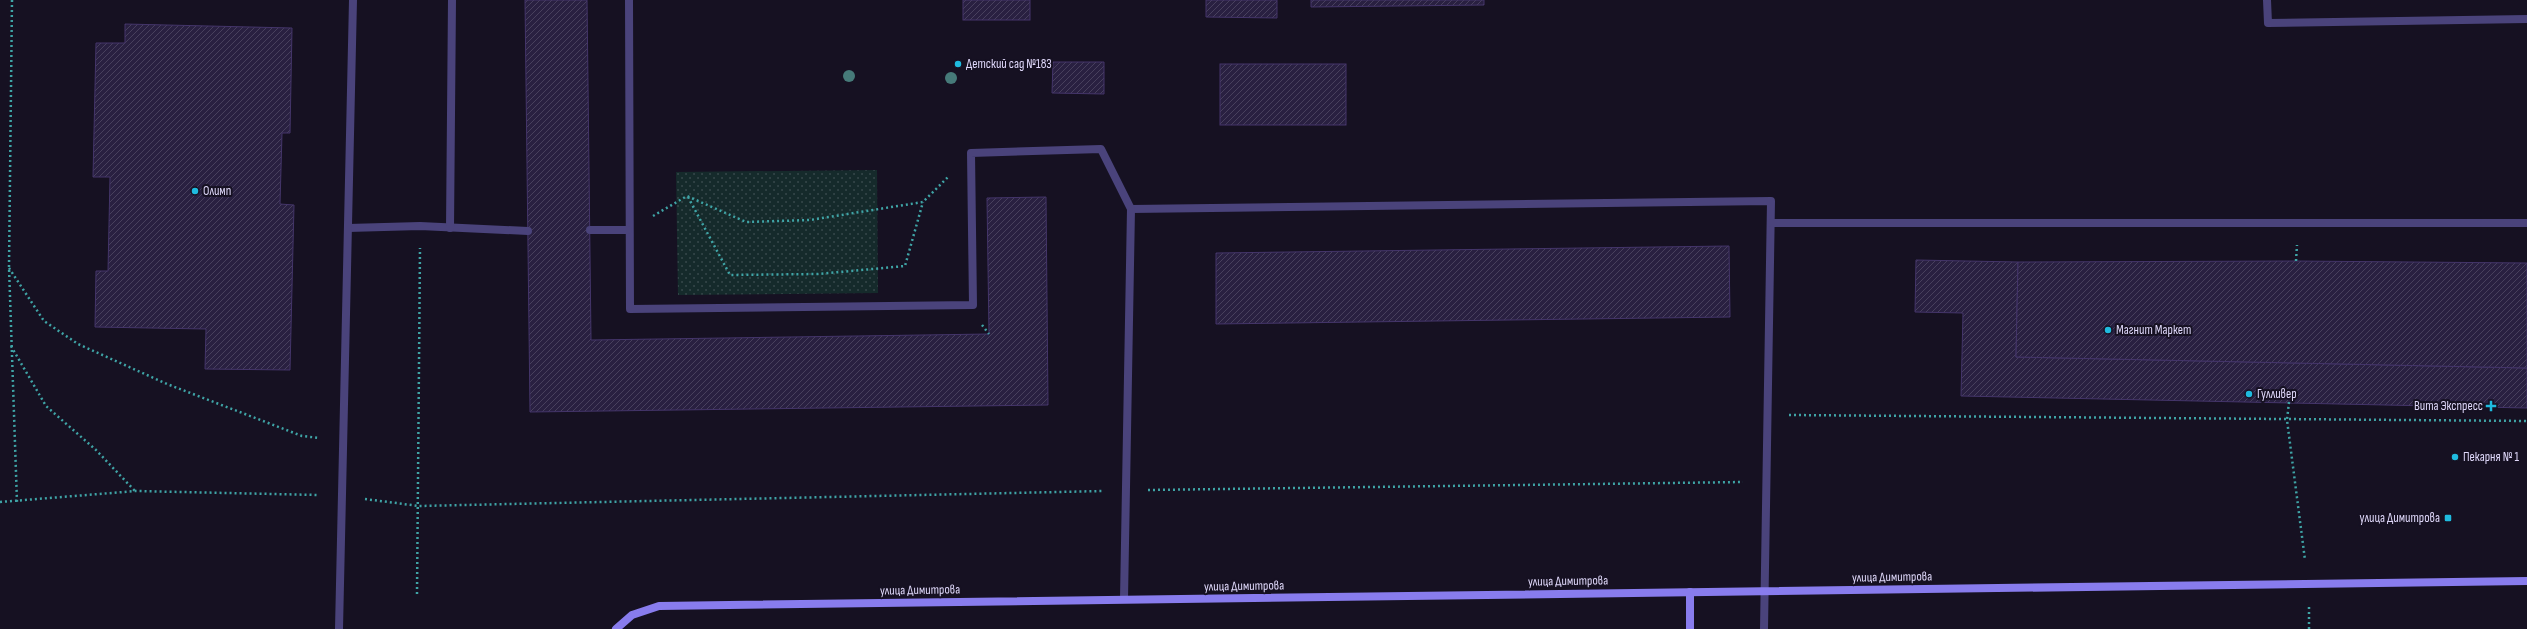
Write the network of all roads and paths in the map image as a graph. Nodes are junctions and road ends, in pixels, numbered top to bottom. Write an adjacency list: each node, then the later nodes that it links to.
1 (12, 0): 19 (path)
2 (353, 0): 14 (lane)
3 (452, 0): 15 (lane)
4 (629, 0): 17 (lane)
5 (2267, 0): 6 (lane)
6 (2527, 19)
7 (971, 153): 9 (path); 10 (lane); 17 (lane)
8 (688, 196): 9 (path); 9 (path); 17 (path)
9 (923, 202)
10 (1131, 209): 11 (lane); 29 (lane)
11 (1771, 223): 12 (lane); 24 (lane)
12 (2527, 223)
13 (420, 226): 14 (lane); 15 (lane); 34 (path)
14 (348, 228): 27 (lane)
15 (450, 228): 18 (lane)
16 (590, 230): 17 (lane)
17 (628, 230)
18 (528, 231)
19 (9, 267): 22 (path); 27 (path)
20 (979, 320): 21 (path)
21 (989, 334)
22 (11, 345): 30 (path); 33 (path)
23 (2289, 402): 25 (path)
24 (1767, 415): 25 (path); 28 (lane)
25 (2287, 420): 26 (path); 36 (path)
26 (2527, 421)
27 (344, 441): 31 (lane)
28 (1766, 482): 29 (path); 37 (lane)
29 (1126, 490): 34 (path); 40 (lane)
30 (136, 491): 31 (path); 33 (path)
31 (343, 496): 34 (path); 41 (lane)
32 (0, 502): 33 (path)
33 (17, 502)
34 (419, 506): 39 (path)
35 (2527, 581): 36 (main road, улица Димитрова)
36 (2308, 583): 37 (main road, улица Димитрова); 45 (path)
37 (1764, 591): 38 (main road, улица Димитрова); 44 (lane)
38 (1690, 592): 40 (main road, улица Димитрова); 43 (main road)
39 (417, 594)
40 (1124, 599): 42 (main road, улица Димитрова)
41 (339, 629)
42 (616, 629)
43 (1690, 629)
44 (1764, 629)
45 (2309, 629)

